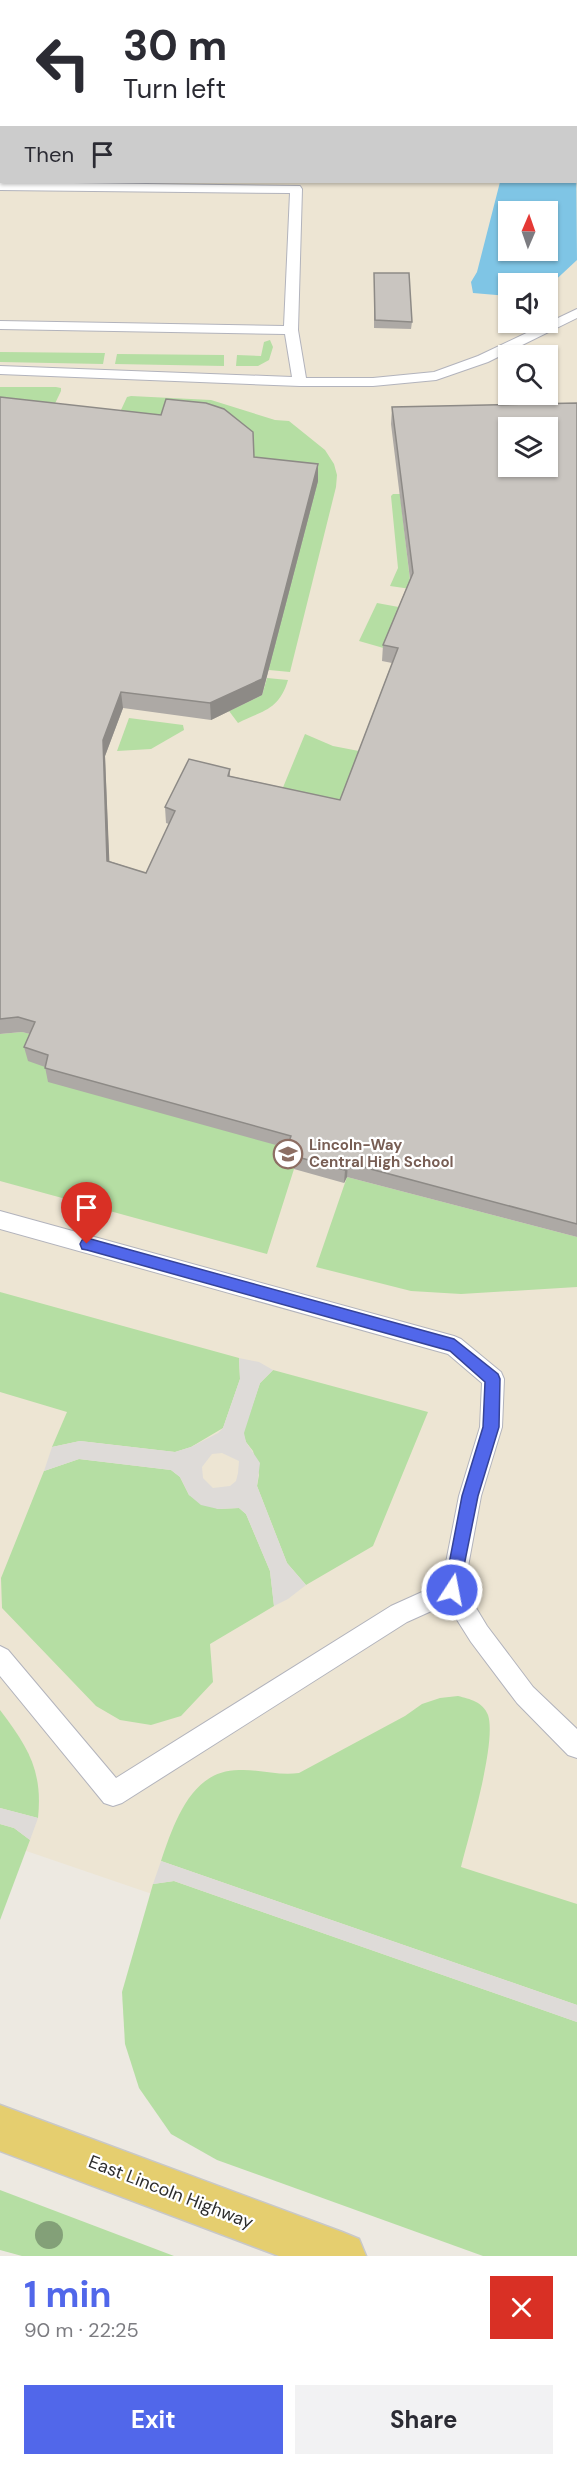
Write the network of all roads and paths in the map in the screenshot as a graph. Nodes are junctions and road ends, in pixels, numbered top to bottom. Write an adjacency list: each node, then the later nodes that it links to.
1 (0, 186): 4 (lane)
2 (577, 313): 6 (lane)
3 (0, 325): 4 (lane)
4 (291, 330): 6 (lane)
5 (0, 370): 6 (lane)
6 (300, 382)
7 (0, 1220): 8 (lane)
8 (452, 1590): 9 (lane); 10 (lane)
9 (0, 1658)
10 (577, 1746)
11 (0, 2128): 12 (main road, East Lincoln Highway)
12 (342, 2256)

